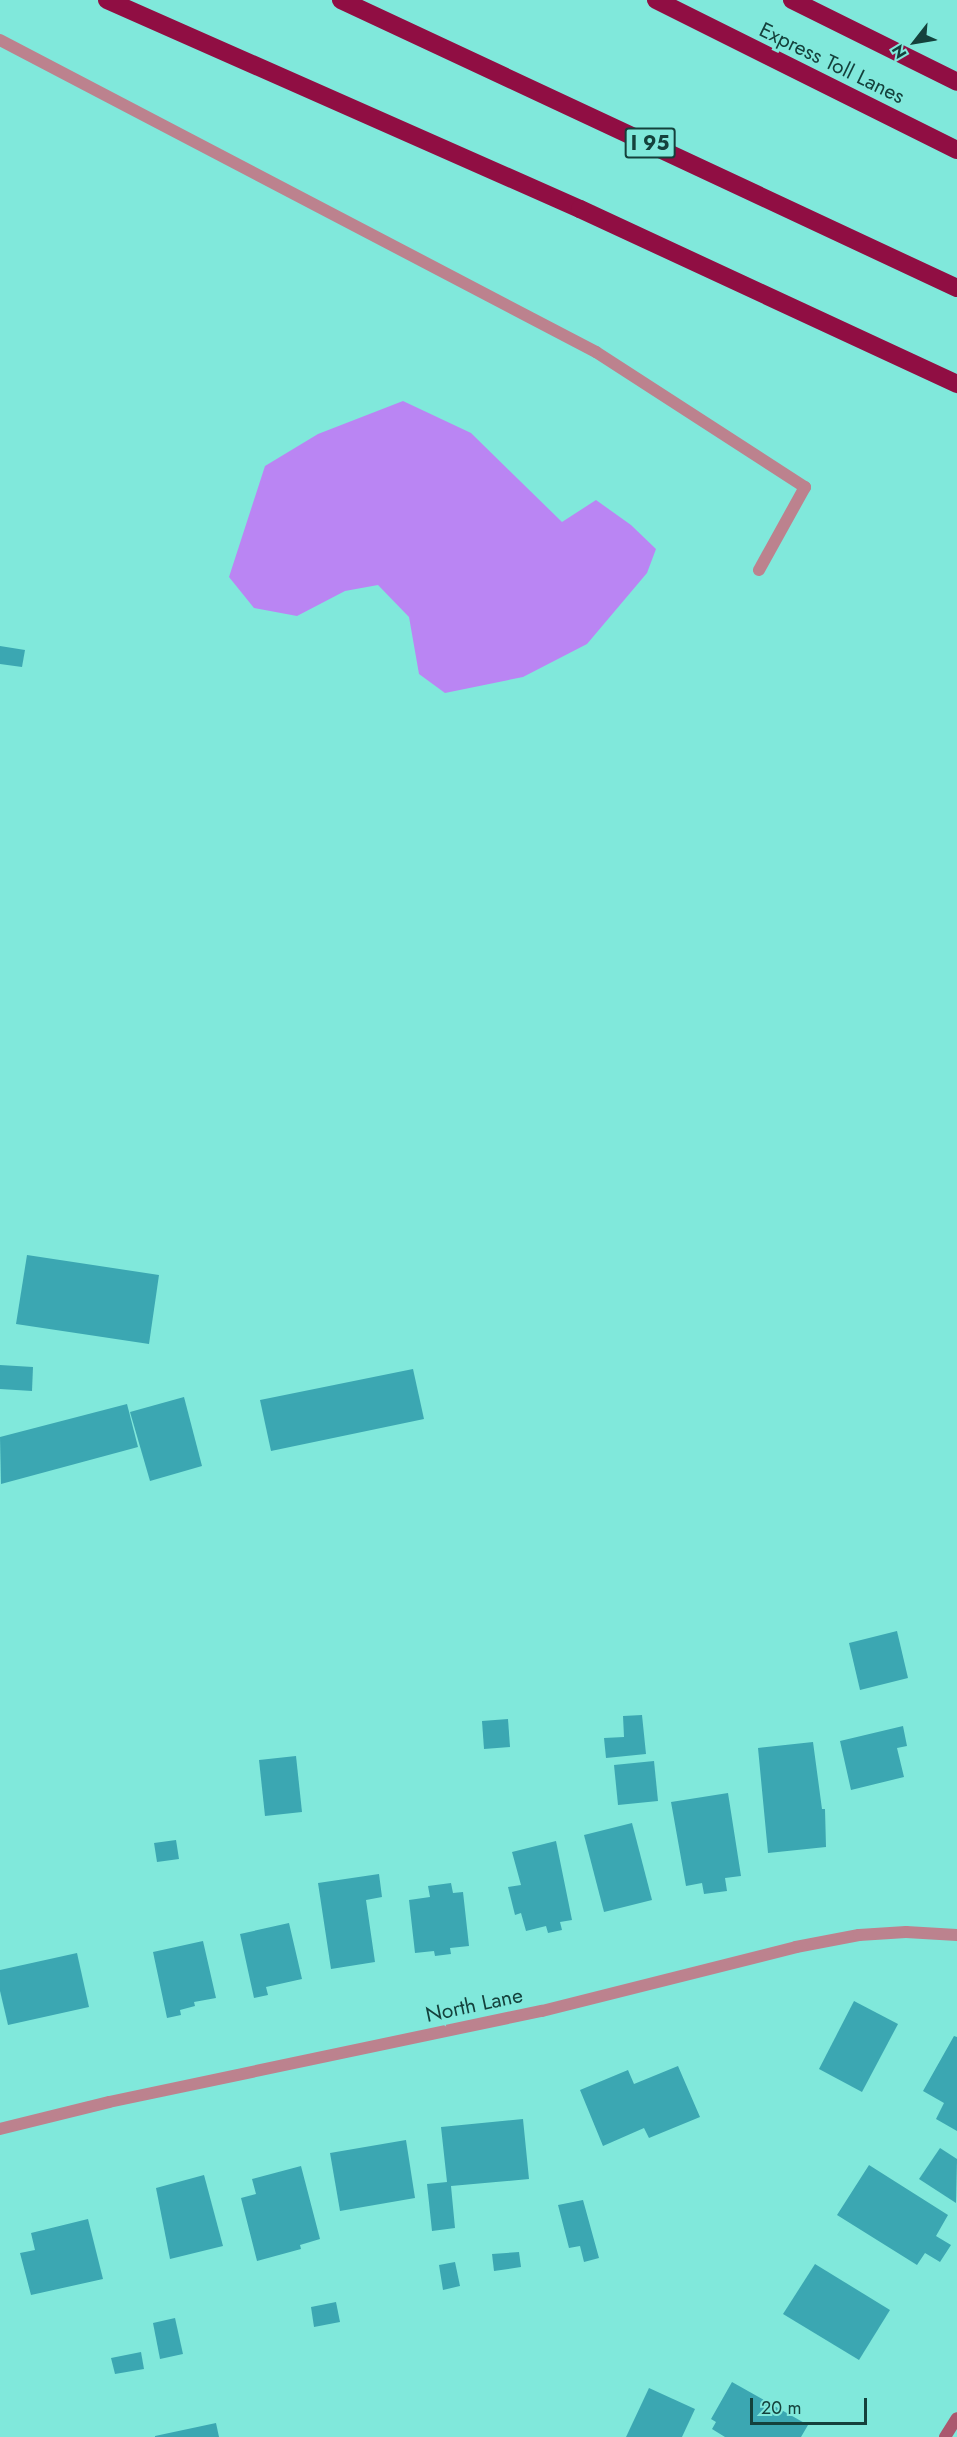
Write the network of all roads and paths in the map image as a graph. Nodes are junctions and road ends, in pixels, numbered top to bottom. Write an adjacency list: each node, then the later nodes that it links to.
1 (107, 0): 9 (highway)
2 (341, 0): 8 (highway, I 95)
3 (656, 0): 7 (highway, Express Toll Lanes)
4 (792, 0): 6 (highway, Express Toll Lanes)
5 (0, 40): 10 (street)
6 (957, 82)
7 (957, 150)
8 (957, 288)
9 (957, 384)
10 (759, 570)
11 (957, 1935): 12 (street, North Lane)
12 (0, 2128)
13 (957, 2418): 14 (main road)
14 (945, 2437)

